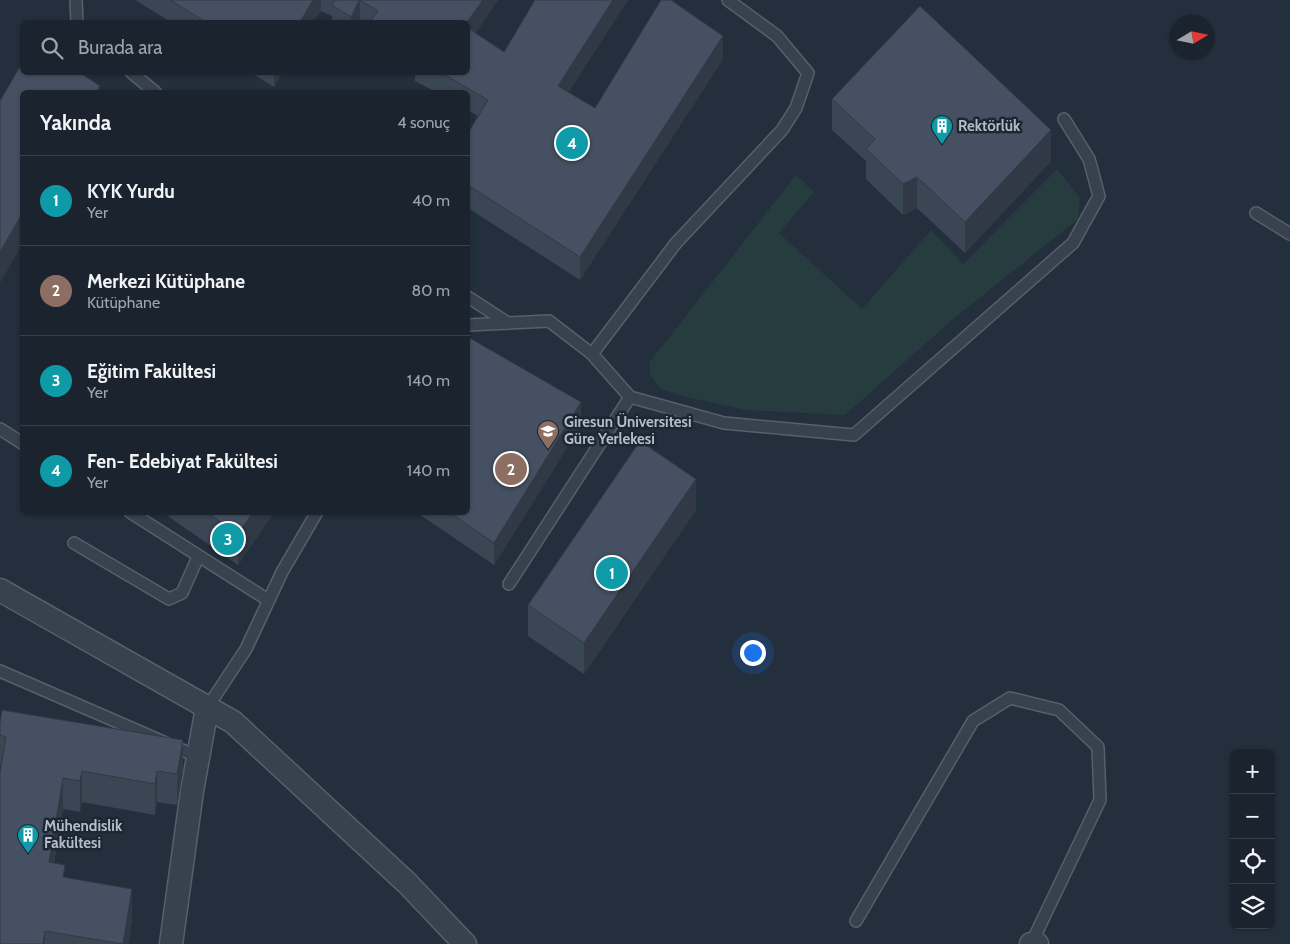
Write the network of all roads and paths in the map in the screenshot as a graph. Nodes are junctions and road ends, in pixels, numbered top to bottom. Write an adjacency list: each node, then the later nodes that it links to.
1 (76, 0): 3 (lane)
2 (728, 0): 12 (lane)
3 (77, 20)
4 (135, 75): 5 (lane)
5 (153, 90)
6 (1064, 119): 13 (lane)
7 (1256, 213): 8 (lane)
8 (1290, 234)
9 (470, 298): 10 (lane)
10 (508, 323): 11 (lane); 12 (lane)
11 (470, 325)
12 (592, 354): 13 (lane)
13 (630, 397): 20 (lane)
14 (0, 429): 15 (lane)
15 (20, 442)
16 (135, 515): 19 (lane)
17 (315, 515): 22 (lane)
18 (74, 543): 19 (lane)
19 (198, 557): 22 (lane)
20 (509, 584)
21 (0, 590): 24 (street)
22 (268, 600): 24 (lane)
23 (0, 671): 25 (lane)
24 (207, 708): 25 (street); 28 (street)
25 (198, 757): 27 (street)
26 (856, 921): 29 (lane)
27 (171, 944)
28 (465, 944)
29 (1033, 944)

